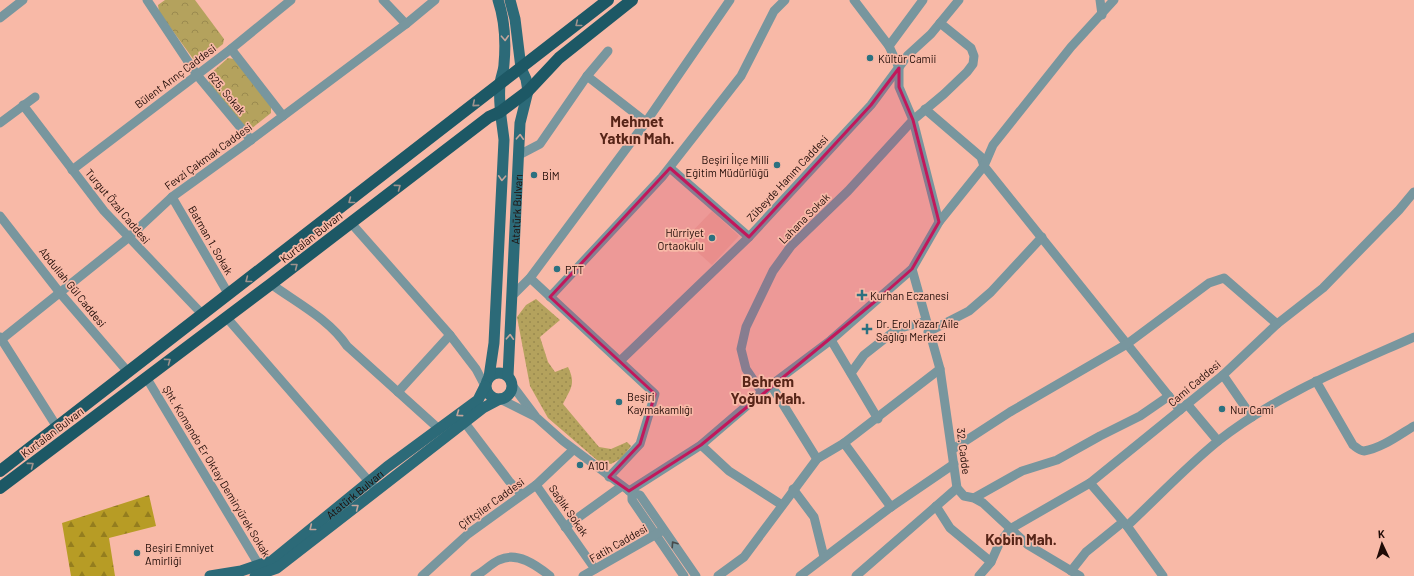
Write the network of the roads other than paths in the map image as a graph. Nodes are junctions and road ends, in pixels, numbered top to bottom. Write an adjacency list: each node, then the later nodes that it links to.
1 (23, 0): 18 (street)
2 (147, 0): 26 (street, 625. Sokak)
3 (291, 0): 22 (street, Bülent Arınç Caddesi)
4 (383, 0): 20 (street)
5 (435, 0): 20 (street, Fevzi Çakmak Caddesi)
6 (498, 0): 28 (main road, Atatürk Bulvarı, one-way to 28)
7 (510, 0): 24 (main road, Atatürk Bulvarı)
8 (608, 0): 24 (highway, Kurtalan Bulvarı, one-way to 24)
9 (632, 0): 29 (highway, Kurtalan Bulvarı)
10 (730, 0): 36 (street)
11 (785, 0): 41 (street)
12 (854, 0): 21 (street)
13 (923, 0): 21 (street)
14 (959, 0): 19 (street, Zübeyde Hanım Caddesi)
15 (1100, 0): 17 (street)
16 (1114, 0): 17 (street)
17 (1102, 15): 40 (street)
18 (0, 18)
19 (940, 23): 25 (street, Zübeyde Hanım Caddesi); 32 (street, Lahana Sokak)
20 (406, 24): 34 (street, Fevzi Çakmak Caddesi)
21 (889, 46): 25 (street)
22 (231, 49): 26 (street, Bülent Arınç Caddesi); 34 (street)
23 (608, 51): 27 (street)
24 (521, 68): 28 (highway, Kurtalan Bulvarı); 29 (main road, Atatürk Bulvarı)
25 (899, 68): 35 (street); 48 (street, Zübeyde Hanım Caddesi)
26 (197, 75): 38 (street, 625. Sokak); 42 (street, Bülent Arınç Caddesi)
27 (587, 76): 36 (street); 39 (street)
28 (500, 84): 33 (main road, Atatürk Bulvarı); 55 (highway, Kurtalan Bulvarı, one-way to 55)
29 (528, 91): 33 (highway, Kurtalan Bulvarı); 39 (main road, Atatürk Bulvarı, one-way to 29)
30 (35, 97): 31 (street)
31 (23, 105): 37 (street); 42 (street, Turgut Özal Caddesi)
32 (926, 109): 35 (street, Lahana Sokak); 40 (street)
33 (500, 112): 46 (highway, Kurtalan Bulvarı, one-way to 33); 76 (main road, Atatürk Bulvarı, one-way to 76)
34 (283, 116): 38 (street, Fevzi Çakmak Caddesi)
35 (913, 120): 47 (street); 79 (street, Lahana Sokak)
36 (646, 122): 52 (street)
37 (0, 123)
38 (251, 140): 44 (street, Fevzi Çakmak Caddesi)
39 (519, 155): 56 (main road, Atatürk Bulvarı)
40 (984, 166): 47 (street); 49 (street)
41 (670, 168): 48 (street); 57 (street)
42 (72, 170): 50 (street, Turgut Özal Caddesi)
43 (1414, 192): 61 (street, Cami Caddesi)
44 (172, 197): 50 (street, Fevzi Çakmak Caddesi); 55 (street, Batman 1. Sokak)
45 (0, 216): 54 (street, Abdullah Gül Caddesi)
46 (351, 222): 53 (highway, Kurtalan Bulvarı, one-way to 46); 63 (street)
47 (939, 222): 51 (street)
48 (749, 237): 68 (street, Zübeyde Hanım Caddesi)
49 (1042, 237): 62 (street); 67 (street)
50 (128, 238): 54 (street, Fevzi Çakmak Caddesi); 58 (street, Turgut Özal Caddesi)
51 (912, 269): 60 (street, 32. Cadde); 66 (street)
52 (530, 278): 56 (street); 57 (street)
53 (271, 284): 59 (highway, Kurtalan Bulvarı); 78 (street)
54 (60, 293): 65 (street, Fevzi Çakmak Caddesi); 70 (street, Abdullah Gül Caddesi)
55 (229, 295): 58 (highway, Kurtalan Bulvarı)
56 (512, 296): 74 (main road, Atatürk Bulvarı, one-way to 56)
57 (550, 297): 68 (street)
58 (202, 315): 70 (highway, Kurtalan Bulvarı)
59 (228, 318): 73 (highway, Kurtalan Bulvarı, one-way to 59); 99 (street)
60 (926, 321): 62 (street, 32. Cadde); 71 (street)
61 (1276, 324): 67 (street); 72 (street, Cami Caddesi)
62 (928, 332): 69 (street, 32. Cadde)
63 (450, 335): 76 (street); 78 (street)
64 (1414, 336): 75 (street)
65 (1, 338): 88 (street)
66 (831, 340): 71 (street); 77 (street)
67 (1127, 344): 80 (street); 93 (street)
68 (620, 361): 98 (street)
69 (940, 369): 85 (street); 93 (street, 32. Cadde)
70 (128, 372): 88 (highway, Kurtalan Bulvarı)
71 (851, 373): 85 (street)
72 (1223, 375): 82 (street, Cami Caddesi); 84 (street)
73 (146, 377): 102 (highway, Kurtalan Bulvarı, one-way to 73); 119 (street, Şht. Komando Er Oktay Demiryürek Sokak)
74 (510, 381): 76 (main road); 81 (main road); 83 (street)
75 (1316, 381): 84 (street); 87 (street)
76 (487, 382): 81 (main road); 89 (main road, Atatürk Bulvarı, one-way to 89)
77 (771, 385): 79 (street); 95 (street)
78 (398, 392): 89 (street)
79 (763, 394): 92 (street)
80 (1169, 396): 82 (street); 108 (street)
81 (500, 399): 83 (street); 86 (main road, Atatürk Bulvarı)
82 (1184, 407): 90 (street); 100 (street, Cami Caddesi)
83 (536, 417): 94 (street)
84 (1252, 417): 90 (street)
85 (878, 419): 91 (street)
86 (465, 423): 106 (main road, Atatürk Bulvarı); 107 (street)
87 (1414, 426)
88 (57, 427): 97 (highway, Kurtalan Bulvarı)
89 (439, 429): 99 (main road, Atatürk Bulvarı)
90 (1218, 441): 112 (street)
91 (844, 444): 95 (street); 111 (street)
92 (701, 445): 105 (street); 109 (street)
93 (953, 449): 96 (street, 32. Cadde)
94 (573, 450): 98 (street); 101 (street, Çiftçiler Caddesi)
95 (817, 459): 104 (street)
96 (954, 464): 103 (street, 32. Cadde); 111 (street)
97 (0, 471)
98 (609, 477): 105 (street)
99 (369, 481): 106 (street); 119 (main road, Atatürk Bulvarı, one-way to 119)
100 (1090, 483): 112 (street); 114 (street, Cami Caddesi)
101 (536, 485): 107 (street, Çiftçiler Caddesi); 113 (street, Sağlık Sokak)
102 (0, 488)
103 (958, 488): 108 (street, 32. Cadde); 110 (street)
104 (793, 489): 109 (street); 116 (street)
105 (628, 490): 113 (street); 115 (street)
106 (376, 491): 119 (main road, Atatürk Bulvarı, one-way to 106)
107 (521, 494): 123 (street, Çiftçiler Caddesi)
108 (974, 498): 114 (street, 32. Cadde)
109 (782, 505): 129 (street)
110 (936, 506): 117 (street); 131 (street)
111 (891, 507): 116 (street)
112 (1125, 524): 120 (street); 134 (street)
113 (565, 527): 118 (street, Sağlık Sokak)
114 (1010, 529): 117 (street, Cami Caddesi); 120 (street, 32. Cadde)
115 (660, 532): 118 (street, Fatih Caddesi); 127 (street); 128 (street, one-way to 115)
116 (824, 557): 130 (street)
117 (991, 562): 132 (street, Cami Caddesi)
118 (595, 569): 126 (street, Fatih Caddesi)
119 (265, 571): 121 (main road, Atatürk Bulvarı); 122 (main road, Atatürk Bulvarı)
120 (1072, 571): 133 (street, 32. Cadde)
121 (210, 576)
122 (255, 576)
123 (422, 576)
124 (475, 576): 125 (street)
125 (550, 576)
126 (583, 576)
127 (684, 576)
128 (696, 576)
129 (718, 576)
130 (800, 576)
131 (856, 576)
132 (979, 576)
133 (1080, 576)
134 (1163, 576)

